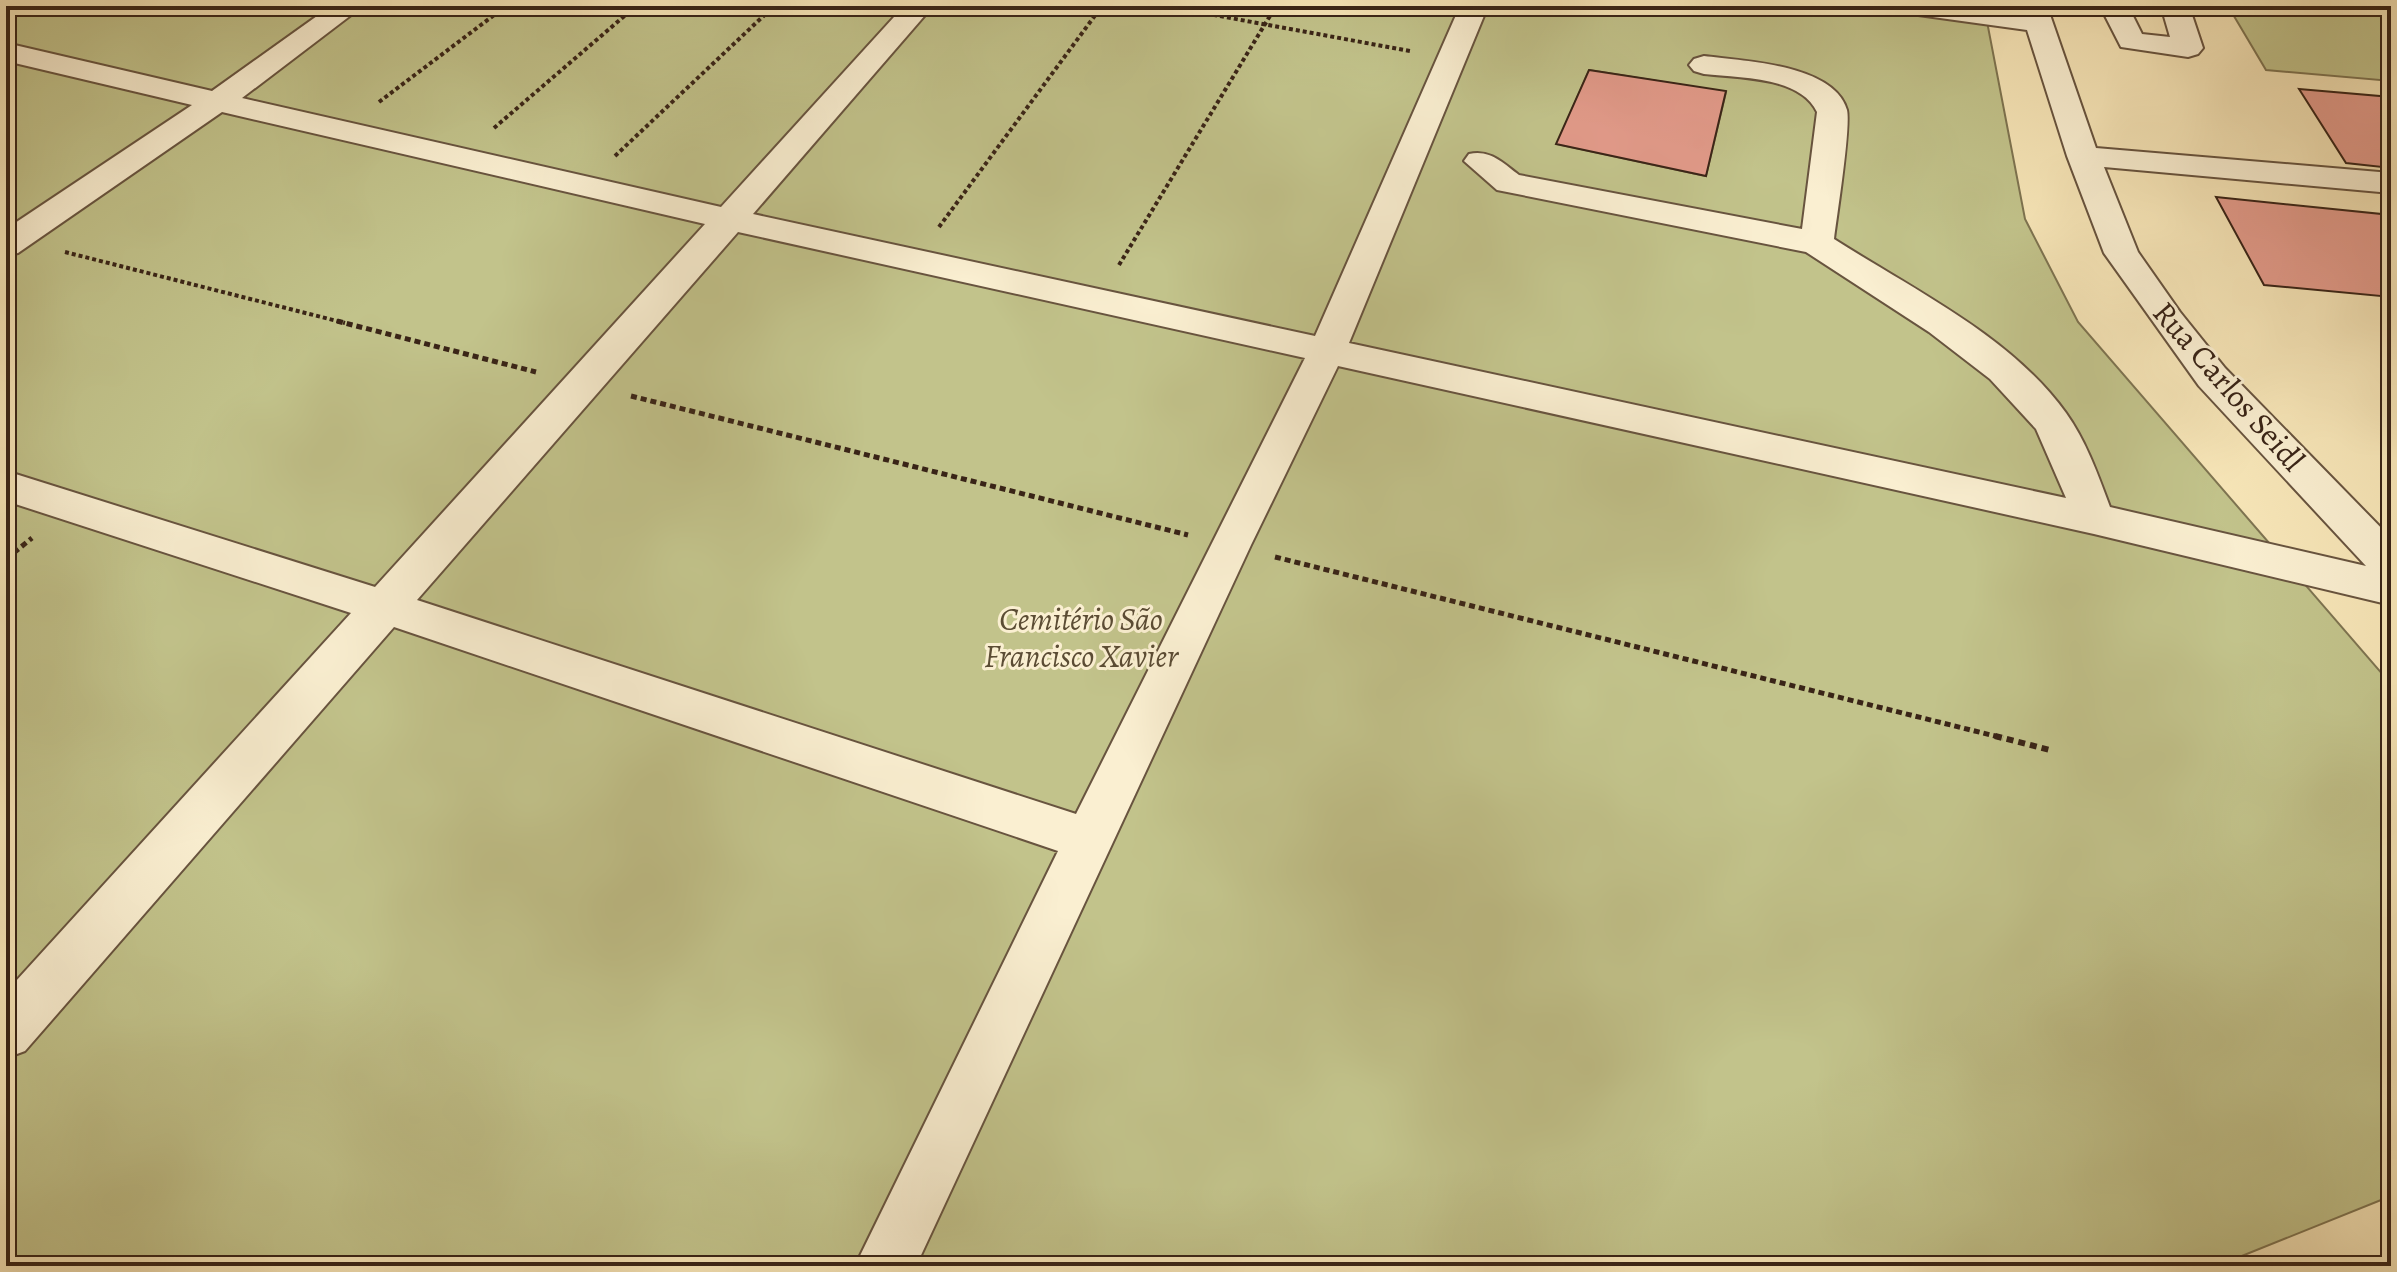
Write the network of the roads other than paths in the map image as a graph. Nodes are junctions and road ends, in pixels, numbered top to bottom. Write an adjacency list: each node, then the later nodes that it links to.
1 (349, 6): 10 (street)
2 (919, 6): 14 (street)
3 (1474, 6): 17 (street)
4 (1911, 6): 7 (street)
5 (2114, 6): 6 (street)
6 (2175, 6)
7 (2036, 15): 11 (street, Rua Carlos Seidl)
8 (6, 52): 10 (street)
9 (1704, 65): 16 (street)
10 (215, 103): 14 (street); 15 (street)
11 (2083, 156): 13 (street); 20 (street, Rua Carlos Seidl)
12 (1480, 161): 16 (street)
13 (2391, 183)
14 (730, 218): 17 (street); 22 (street)
15 (10, 242)
16 (1817, 243): 19 (street)
17 (1328, 349): 19 (street); 23 (street)
18 (6, 486): 22 (street)
19 (2094, 519): 21 (street)
20 (2391, 565)
21 (2391, 588)
22 (385, 607): 23 (street); 24 (street)
23 (1089, 840): 25 (street)
24 (6, 1032)
25 (885, 1266)

